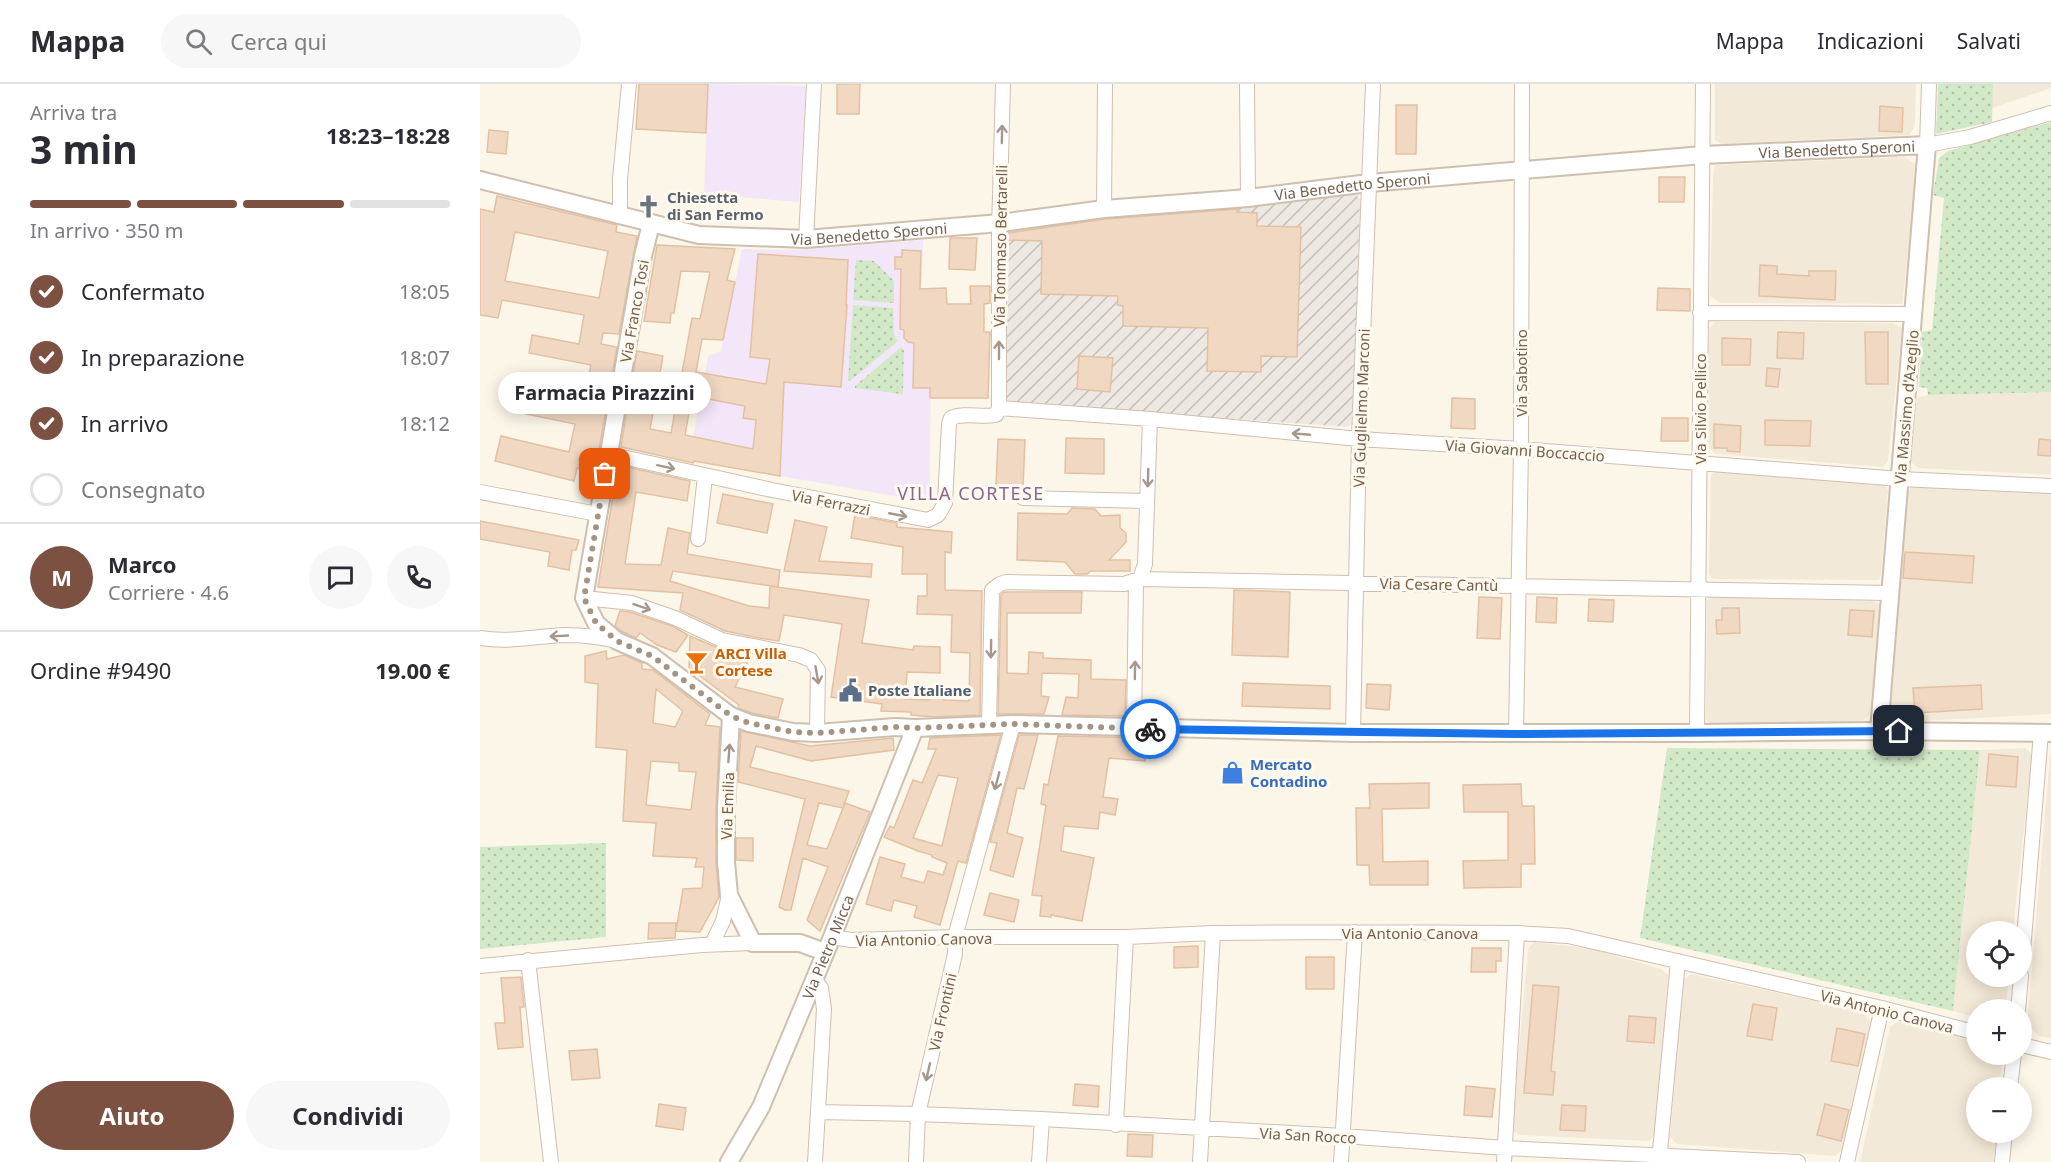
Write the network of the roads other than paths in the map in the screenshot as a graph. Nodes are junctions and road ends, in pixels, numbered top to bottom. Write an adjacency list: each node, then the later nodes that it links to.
1 (629, 84): 18 (street)
2 (814, 84): 21 (street)
3 (1004, 84): 19 (street, Via Tommaso Bertarelli, one-way to 3)
4 (1105, 84): 17 (street)
5 (1246, 84): 16 (street)
6 (1373, 84): 15 (street, Via Guglielmo Marconi)
7 (1522, 84): 13 (street, Via Sabotino)
8 (1703, 84): 12 (street, Via Silvio Pellico)
9 (1929, 84): 11 (street, Via Massimo d'Azeglio)
10 (2051, 113): 11 (street, Via Benedetto Speroni)
11 (1927, 146): 12 (street, Via Benedetto Speroni); 23 (street, Via Massimo d'Azeglio)
12 (1702, 155): 13 (street, Via Benedetto Speroni); 22 (street, Via Silvio Pellico)
13 (1521, 171): 15 (street, Via Benedetto Speroni); 27 (street, Via Sabotino)
14 (480, 180): 18 (street, Via Benedetto Speroni)
15 (1369, 183): 16 (street, Via Benedetto Speroni); 26 (street, Via Guglielmo Marconi)
16 (1248, 198): 17 (street, Via Benedetto Speroni)
17 (1104, 209): 19 (street, Via Benedetto Speroni)
18 (620, 216): 20 (street, Via Benedetto Speroni)
19 (1000, 223): 21 (street, Via Benedetto Speroni); 24 (street, Via Tommaso Bertarelli, one-way to 19)
20 (651, 224): 21 (street, Via Benedetto Speroni); 28 (street, Via Franco Tosi)
21 (806, 239)
22 (1700, 313): 23 (street); 29 (street, Via Silvio Pellico)
23 (1914, 314): 31 (street, Via Massimo d'Azeglio)
24 (999, 408): 25 (street, Via Giovanni Boccaccio); 30 (street, Via Ferrazzi, one-way to 24)
25 (1150, 419): 26 (street, Via Giovanni Boccaccio, one-way to 25); 35 (street, one-way to 35)
26 (1359, 439): 27 (street, Via Giovanni Boccaccio); 39 (street, Via Guglielmo Marconi)
27 (1521, 449): 29 (street, Via Giovanni Boccaccio); 40 (street, Via Sabotino)
28 (609, 454): 30 (street, Via Ferrazzi, one-way to 30); 36 (street, Via Franco Tosi)
29 (1699, 463): 31 (street, Via Giovanni Boccaccio); 41 (street, Via Silvio Pellico)
30 (705, 476): 37 (street)
31 (1900, 479): 32 (street, Via Giovanni Boccaccio); 42 (street, Via Massimo d'Azeglio)
32 (2051, 486)
33 (480, 492): 36 (street)
34 (1023, 498): 35 (street)
35 (1148, 501): 38 (street)
36 (598, 514): 43 (street, Via Franco Tosi)
37 (698, 539)
38 (1138, 580): 39 (street, Via Cesare Cantù); 48 (street, Via Cesare Cantù, one-way to 48); 50 (street, one-way to 38)
39 (1357, 583): 40 (street, Via Cesare Cantù); 53 (street, Via Guglielmo Marconi)
40 (1518, 586): 41 (street, Via Cesare Cantù); 56 (street, Via Sabotino)
41 (1698, 588): 42 (street, Via Cesare Cantù); 54 (street, Via Silvio Pellico)
42 (1890, 593): 51 (street, Via Massimo d'Azeglio)
43 (584, 598): 45 (street); 52 (street, one-way to 52)
44 (480, 638): 45 (street, one-way to 44)
45 (617, 641): 46 (street)
46 (731, 716): 52 (street); 57 (street, Via Emilia, one-way to 46)
47 (1013, 724): 48 (street); 50 (street); 62 (street, Via Frontini, one-way to 62)
48 (989, 725): 49 (street)
49 (915, 728): 52 (street); 66 (street, Via Pietro Micca)
50 (1134, 729): 53 (street)
51 (1879, 730): 54 (street); 55 (street)
52 (817, 733)
53 (1353, 733): 56 (street)
54 (1697, 733): 56 (street)
55 (2046, 733): 58 (street)
56 (1516, 734)
57 (729, 895): 64 (street); 65 (street)
58 (2026, 921)
59 (1355, 932): 60 (street, Via Antonio Canova); 61 (street, Via Antonio Canova); 80 (street)
60 (1213, 933): 63 (street, Via Antonio Canova); 79 (street)
61 (1517, 933): 68 (street, Via Antonio Canova); 82 (street)
62 (955, 937): 63 (street, Via Antonio Canova); 66 (street, Via Antonio Canova); 76 (street, Via Frontini, one-way to 76)
63 (1126, 937): 78 (street)
64 (753, 943): 65 (street); 66 (street)
65 (712, 944): 67 (street)
66 (828, 945): 70 (street, Via Pietro Micca)
67 (528, 960): 69 (street); 84 (street)
68 (1678, 962): 71 (street, Via Antonio Canova); 83 (street)
69 (480, 966)
70 (814, 979): 75 (street); 85 (street, Via Pietro Micca)
71 (1882, 1008): 72 (street, Via Antonio Canova); 93 (street)
72 (1966, 1030)
73 (2032, 1047): 74 (street)
74 (2051, 1052)
75 (818, 1112): 76 (street, Via San Rocco); 86 (street)
76 (918, 1114): 77 (street, Via San Rocco); 87 (street, Via Frontini)
77 (1042, 1119): 78 (street, Via San Rocco); 88 (street)
78 (1116, 1125): 79 (street, Via San Rocco)
79 (1202, 1129): 80 (street, Via San Rocco); 89 (street)
80 (1342, 1136): 82 (street, Via San Rocco); 90 (street)
81 (2005, 1143): 94 (street)
82 (1505, 1148): 83 (street, Via San Rocco); 91 (street)
83 (1660, 1159): 92 (street, Via San Rocco)
84 (551, 1162)
85 (729, 1162)
86 (815, 1162)
87 (916, 1162)
88 (1039, 1162)
89 (1200, 1162)
90 (1341, 1162)
91 (1504, 1162)
92 (1798, 1162)
93 (1847, 1162)
94 (2002, 1162)

